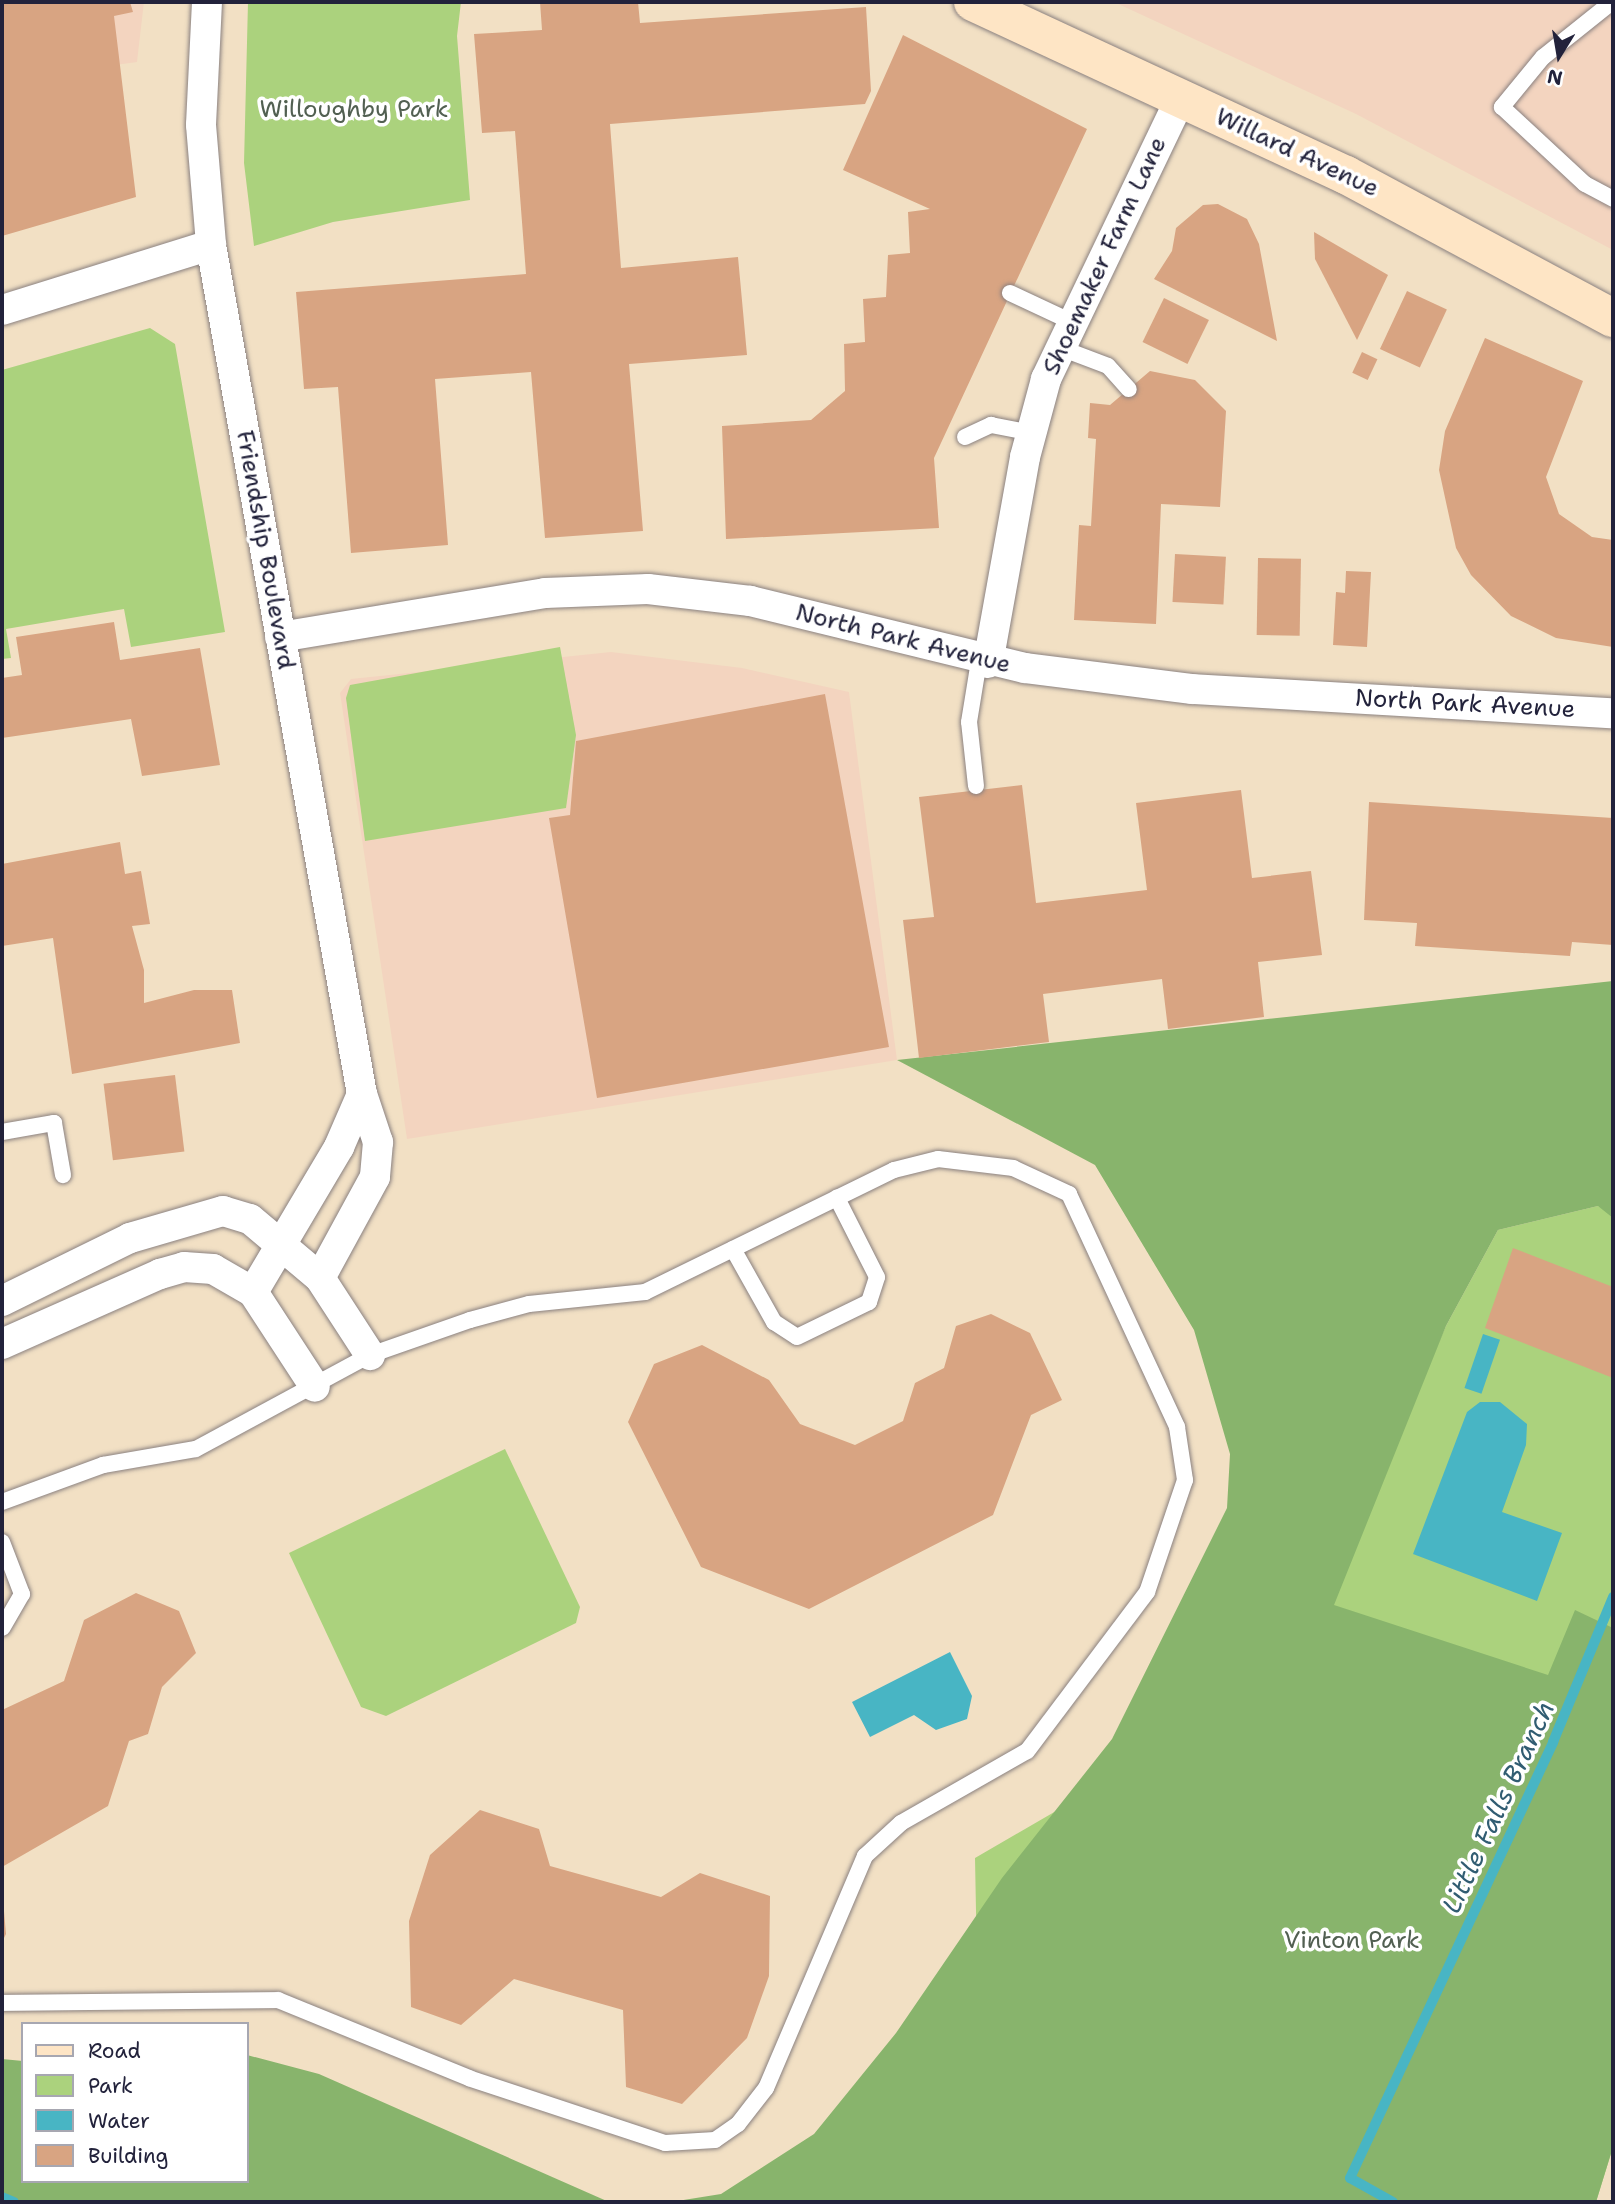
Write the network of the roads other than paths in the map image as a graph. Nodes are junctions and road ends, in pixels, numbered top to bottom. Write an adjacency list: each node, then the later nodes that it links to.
1 (207, 2): 6 (street, Friendship Boulevard)
2 (973, 2): 4 (street, Willard Avenue)
3 (1612, 2): 5 (lane)
4 (1180, 99): 9 (street, Willard Avenue); 10 (street, Shoemaker Farm Lane)
5 (1613, 199)
6 (211, 245): 8 (street); 14 (street, Friendship Boulevard)
7 (1010, 293): 10 (lane)
8 (2, 310)
9 (1613, 318)
10 (1064, 334): 11 (lane); 12 (street, Shoemaker Farm Lane)
11 (1129, 389)
12 (1031, 433): 13 (lane); 15 (street, Shoemaker Farm Lane)
13 (965, 436)
14 (280, 637): 15 (street, North Park Avenue); 18 (street, Friendship Boulevard)
15 (983, 662): 16 (street, North Park Avenue); 17 (lane)
16 (1613, 713)
17 (976, 786)
18 (362, 1094): 22 (street); 24 (street, Friendship Boulevard)
19 (2, 1132): 20 (lane)
20 (63, 1175)
21 (837, 1198): 23 (lane); 23 (lane); 33 (lane)
22 (281, 1245): 24 (street); 25 (street); 26 (street)
23 (733, 1249): 28 (lane)
24 (320, 1278): 28 (street)
25 (253, 1292): 27 (street); 29 (street)
26 (2, 1301)
27 (2, 1343)
28 (370, 1355): 29 (lane)
29 (315, 1387): 30 (lane)
30 (2, 1502)
31 (2, 1542): 32 (lane)
32 (2, 1628)
33 (2, 2003)

